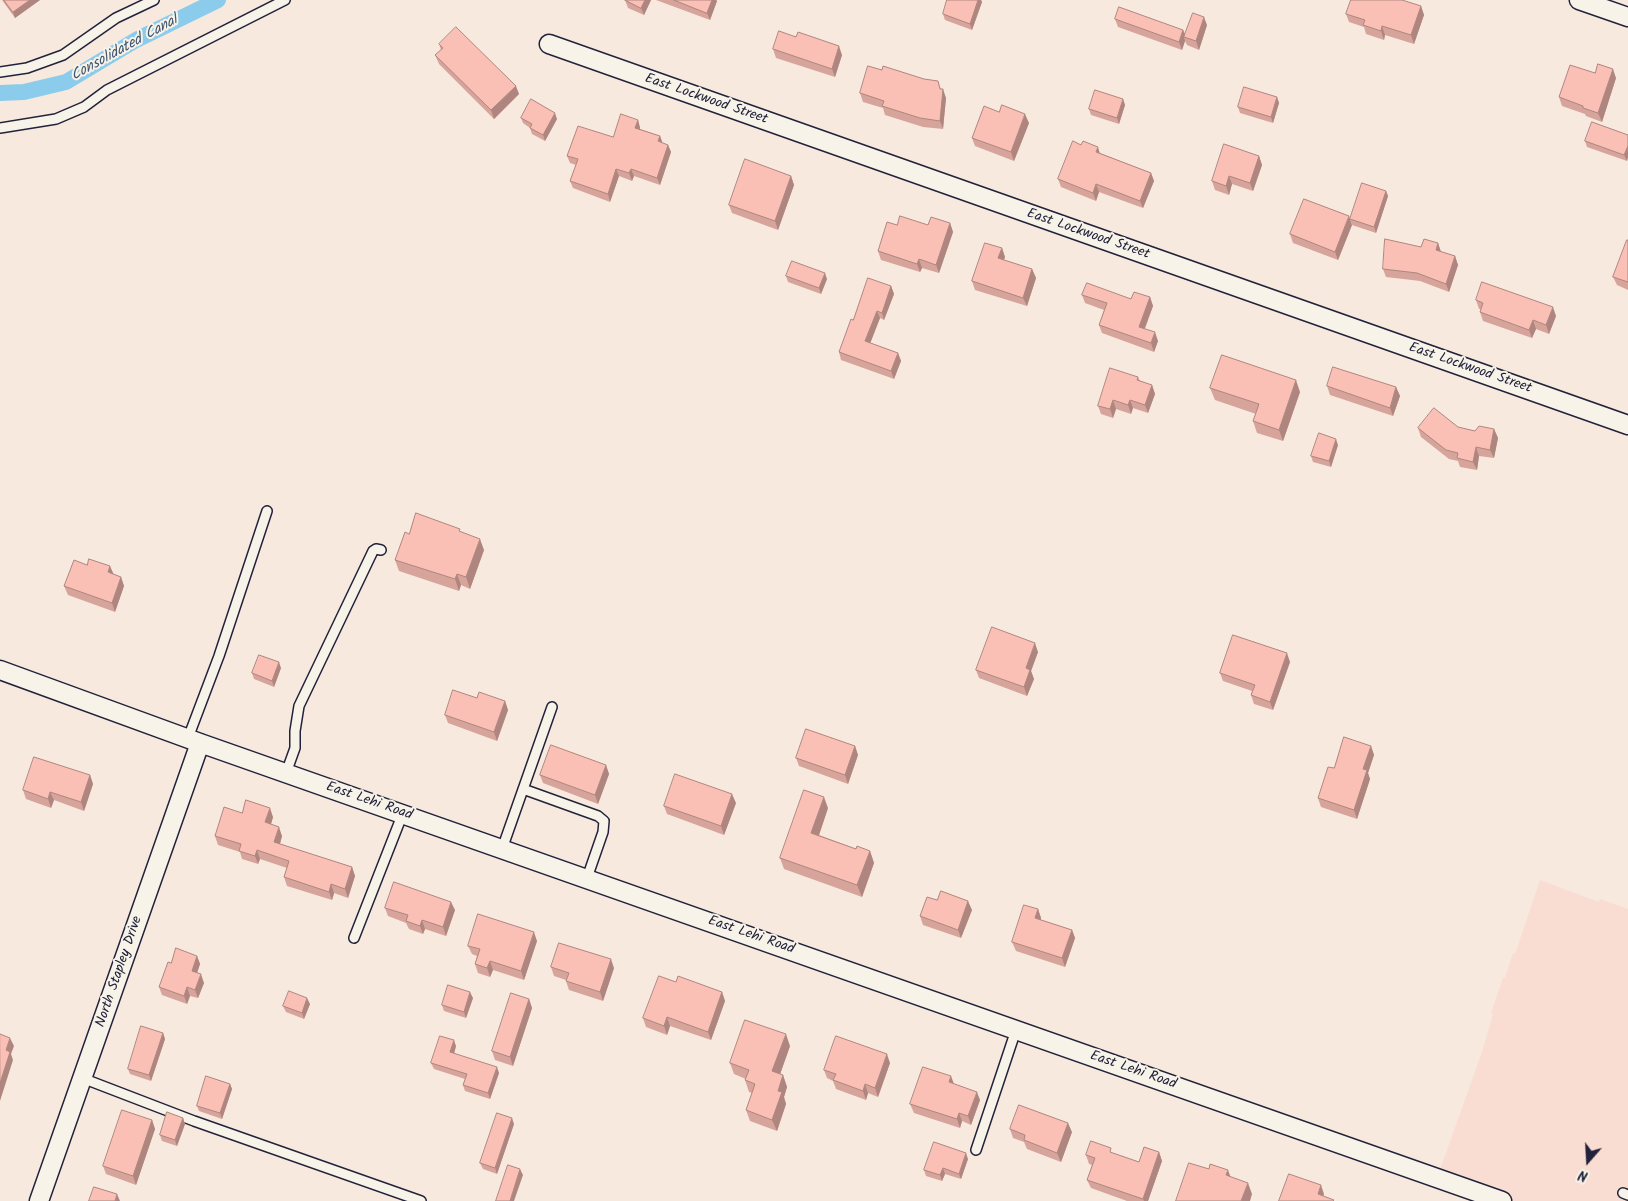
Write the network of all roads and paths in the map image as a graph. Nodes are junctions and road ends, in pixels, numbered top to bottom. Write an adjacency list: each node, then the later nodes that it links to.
1 (154, 0): 6 (lane)
2 (285, 0): 7 (lane)
3 (1579, 0): 4 (street)
4 (1628, 17)
5 (549, 44): 8 (street, East Lockwood Street)
6 (0, 72)
7 (0, 128)
8 (1628, 425)
9 (267, 511): 13 (lane)
10 (381, 550): 14 (lane)
11 (0, 670): 13 (street, East Lehi Road)
12 (552, 707): 15 (lane)
13 (194, 741): 14 (street, East Lehi Road); 21 (street, North Stapley Drive)
14 (286, 773): 16 (street, East Lehi Road)
15 (523, 789): 17 (lane); 18 (lane)
16 (403, 813): 17 (street, East Lehi Road); 19 (lane)
17 (502, 849): 18 (street, East Lehi Road)
18 (587, 878): 20 (street, East Lehi Road)
19 (354, 938)
20 (1016, 1030): 22 (lane); 25 (street, East Lehi Road)
21 (82, 1078): 23 (street, North Stapley Drive); 24 (lane)
22 (976, 1150)
23 (39, 1201)
24 (421, 1201)
25 (1502, 1201)

